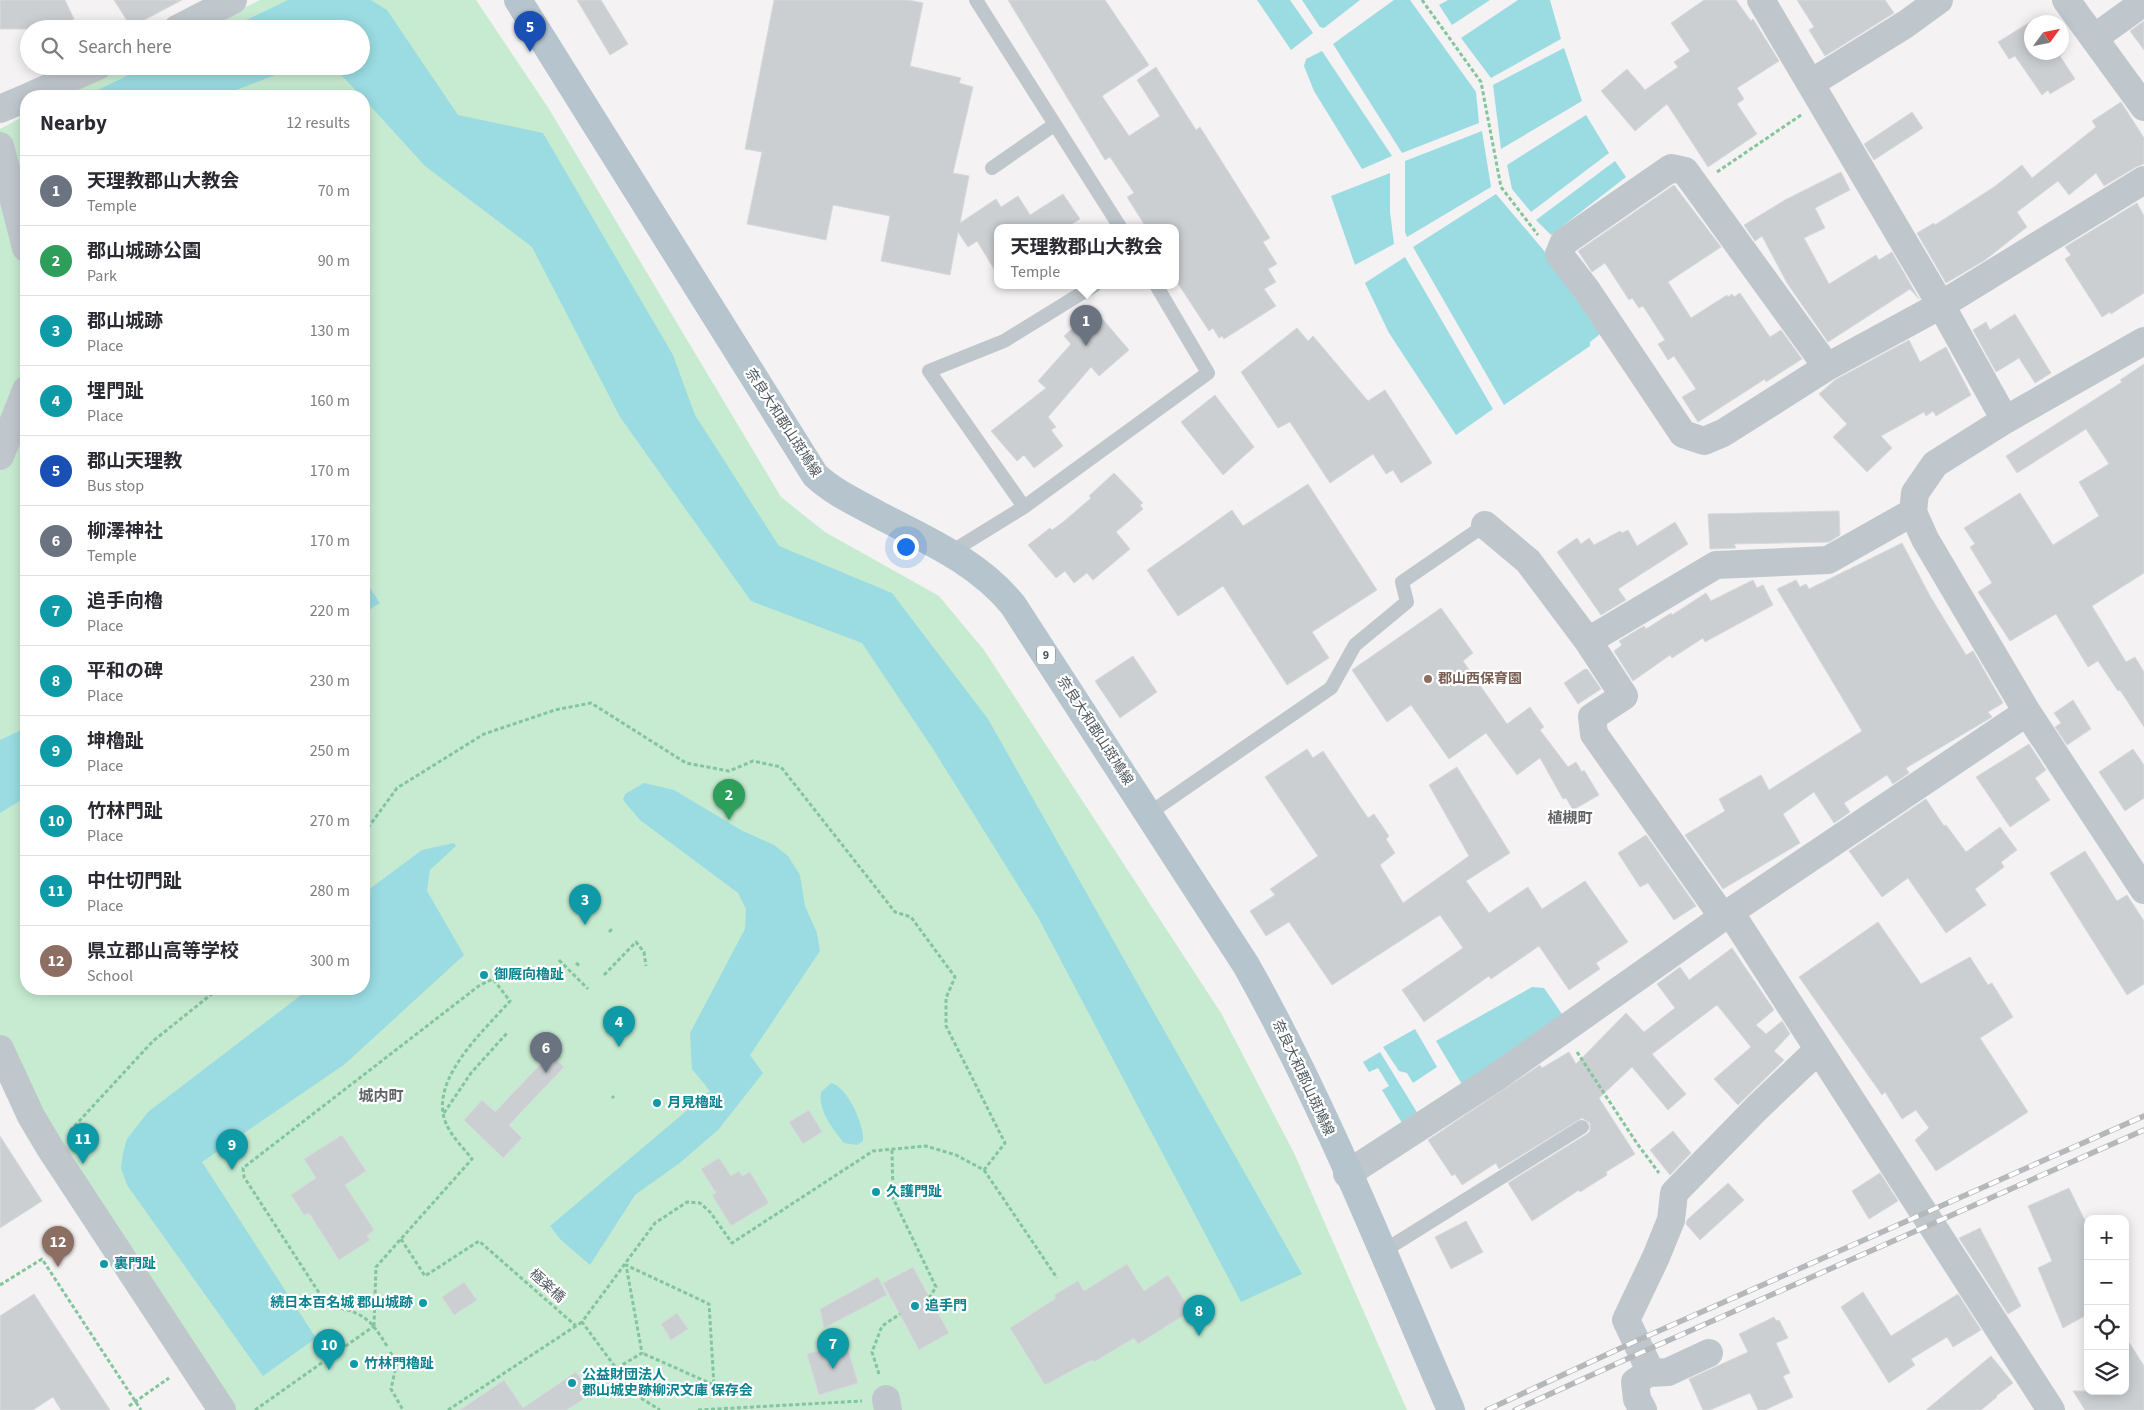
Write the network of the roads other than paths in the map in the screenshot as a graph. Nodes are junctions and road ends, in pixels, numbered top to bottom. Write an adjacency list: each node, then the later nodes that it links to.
1 (233, 0): 8 (street)
2 (518, 0): 33 (main road, 奈良大和郡山斑鳩線 / 9)
3 (976, 0): 16 (lane)
4 (1761, 0): 12 (street)
5 (1939, 0): 12 (street)
6 (2066, 0): 9 (street)
7 (2144, 2): 9 (street)
8 (194, 20)
9 (2094, 38): 14 (street)
10 (78, 75): 11 (street)
11 (44, 90)
12 (1816, 92): 24 (street)
13 (20, 101): 15 (street)
14 (2144, 107)
15 (0, 110)
16 (1054, 125): 18 (lane); 21 (lane)
17 (0, 146): 20 (street)
18 (992, 168)
19 (2144, 180): 24 (street)
20 (20, 224)
21 (1118, 224)
22 (1088, 289): 30 (lane)
23 (1158, 289): 30 (lane)
24 (1941, 305): 26 (street); 28 (street)
25 (2144, 341): 28 (street)
26 (1827, 367): 26 (street)
27 (20, 405): 29 (street)
28 (2005, 420): 31 (street)
29 (0, 456)
30 (1024, 507): 33 (lane)
31 (1913, 512): 34 (street); 35 (street)
32 (1485, 525): 34 (street); 36 (lane)
33 (951, 552): 36 (main road, 奈良大和郡山斑鳩線 / 9)
34 (1588, 641): 38 (street)
35 (2027, 712): 37 (street); 38 (street)
36 (1148, 814): 42 (main road, 奈良大和郡山斑鳩線 / 9)
37 (2144, 890)
38 (1726, 915): 40 (street); 42 (street)
39 (0, 1049): 46 (street)
40 (1818, 1050): 45 (street); 49 (street)
41 (1582, 1127): 43 (lane)
42 (1348, 1174): 43 (main road, 奈良大和郡山斑鳩線 / 9)
43 (1382, 1252): 47 (main road, 奈良大和郡山斑鳩線 / 9)
44 (1709, 1353): 45 (street)
45 (1648, 1373): 48 (street)
46 (222, 1410)
47 (1451, 1410)
48 (1643, 1410)
49 (2050, 1410)

